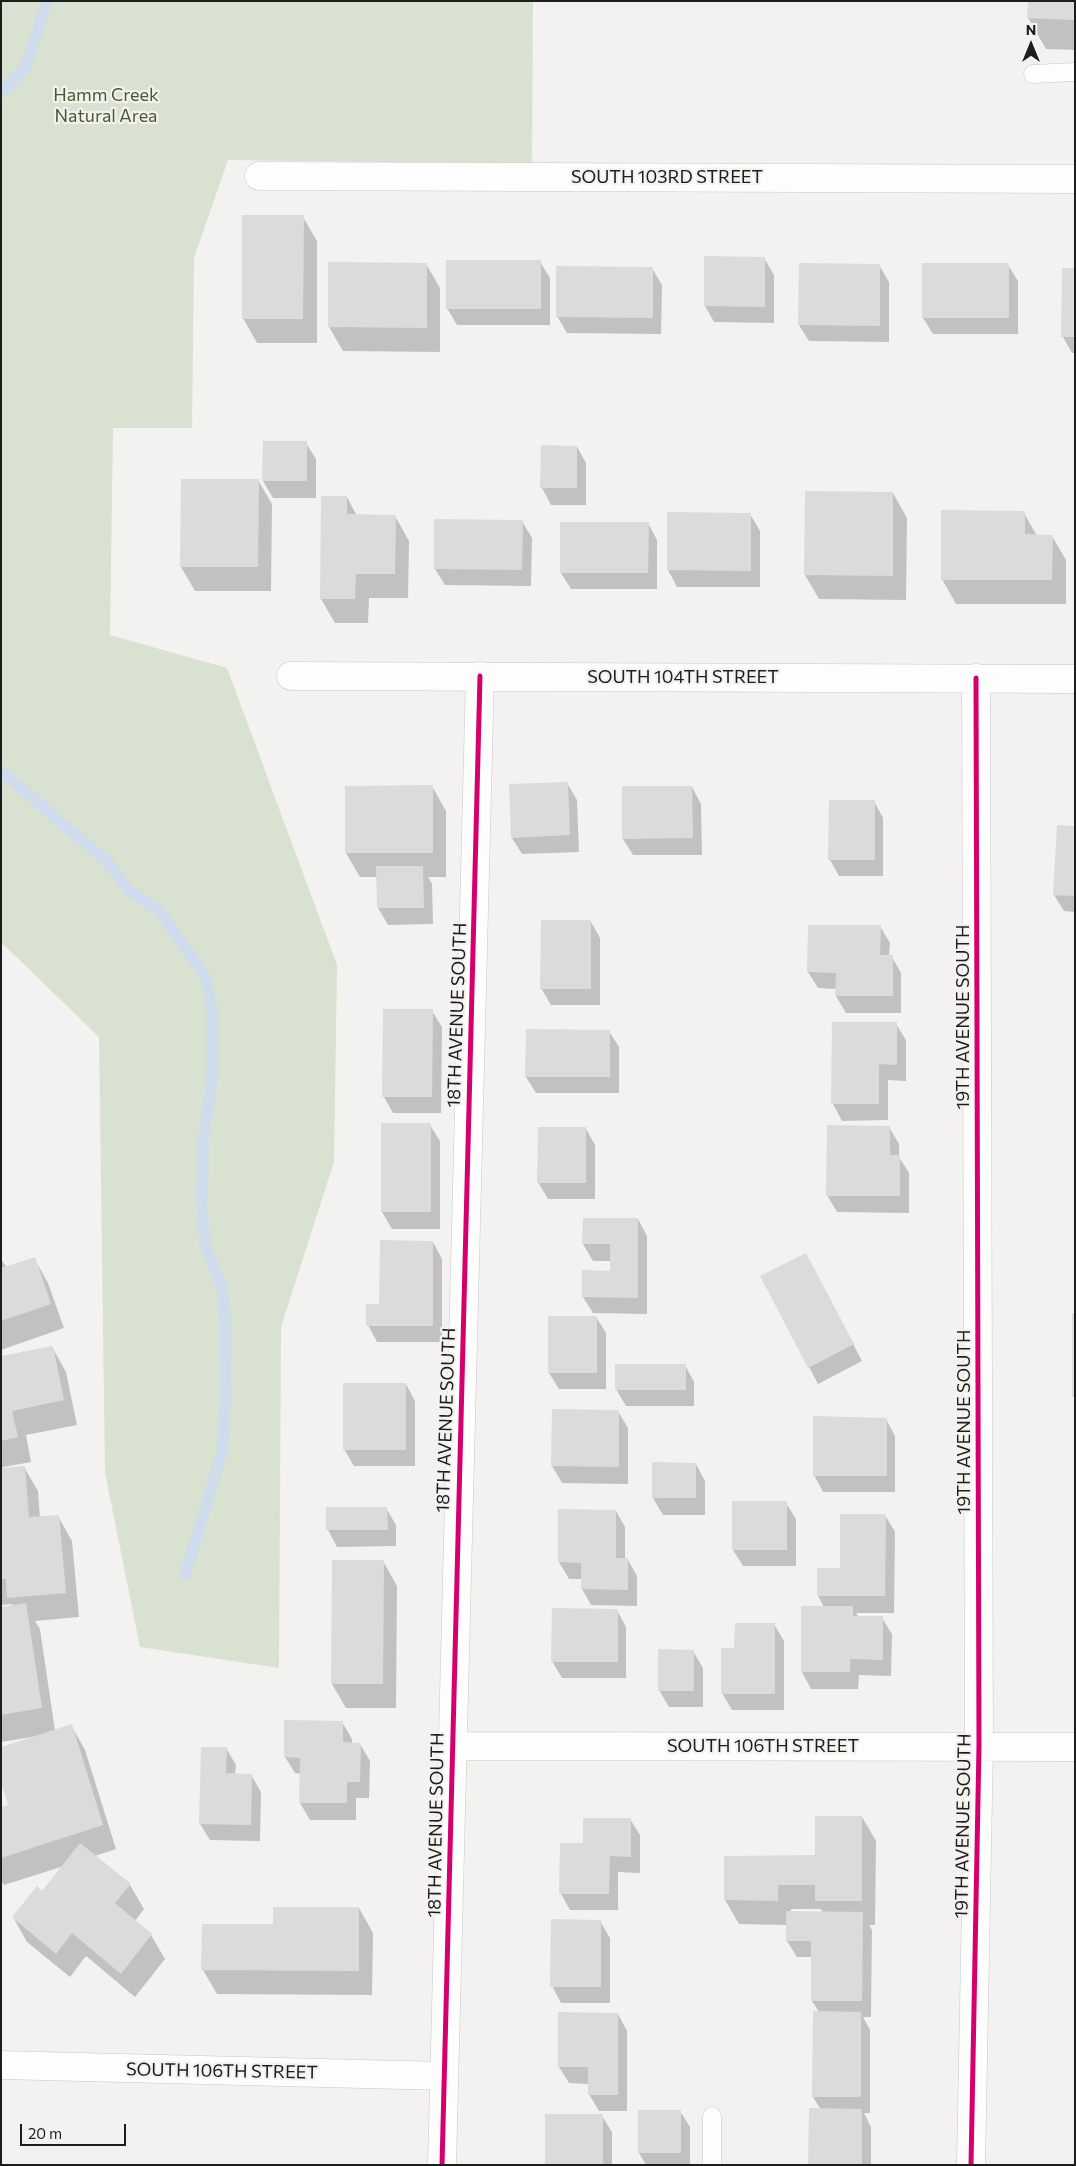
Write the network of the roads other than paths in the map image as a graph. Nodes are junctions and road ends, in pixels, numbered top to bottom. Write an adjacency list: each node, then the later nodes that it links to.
1 (1075, 72): 2 (lane)
2 (1032, 74)
3 (258, 176): 4 (street, SOUTH 103RD STREET)
4 (1075, 178)
5 (291, 676): 6 (street, SOUTH 104TH STREET)
6 (480, 676): 7 (street, SOUTH 104TH STREET); 9 (street, 18TH AVENUE SOUTH)
7 (976, 678): 8 (street, SOUTH 104TH STREET); 10 (street, 19TH AVENUE SOUTH)
8 (1075, 678)
9 (452, 1746): 10 (street, SOUTH 106TH STREET); 13 (street, 18TH AVENUE SOUTH)
10 (979, 1746): 11 (street, SOUTH 106TH STREET); 17 (street, 19TH AVENUE SOUTH)
11 (1075, 1748)
12 (1, 2065): 13 (street, SOUTH 106TH STREET)
13 (444, 2076): 15 (street, 18TH AVENUE SOUTH)
14 (712, 2116): 16 (lane)
15 (442, 2165)
16 (712, 2165)
17 (971, 2165)

